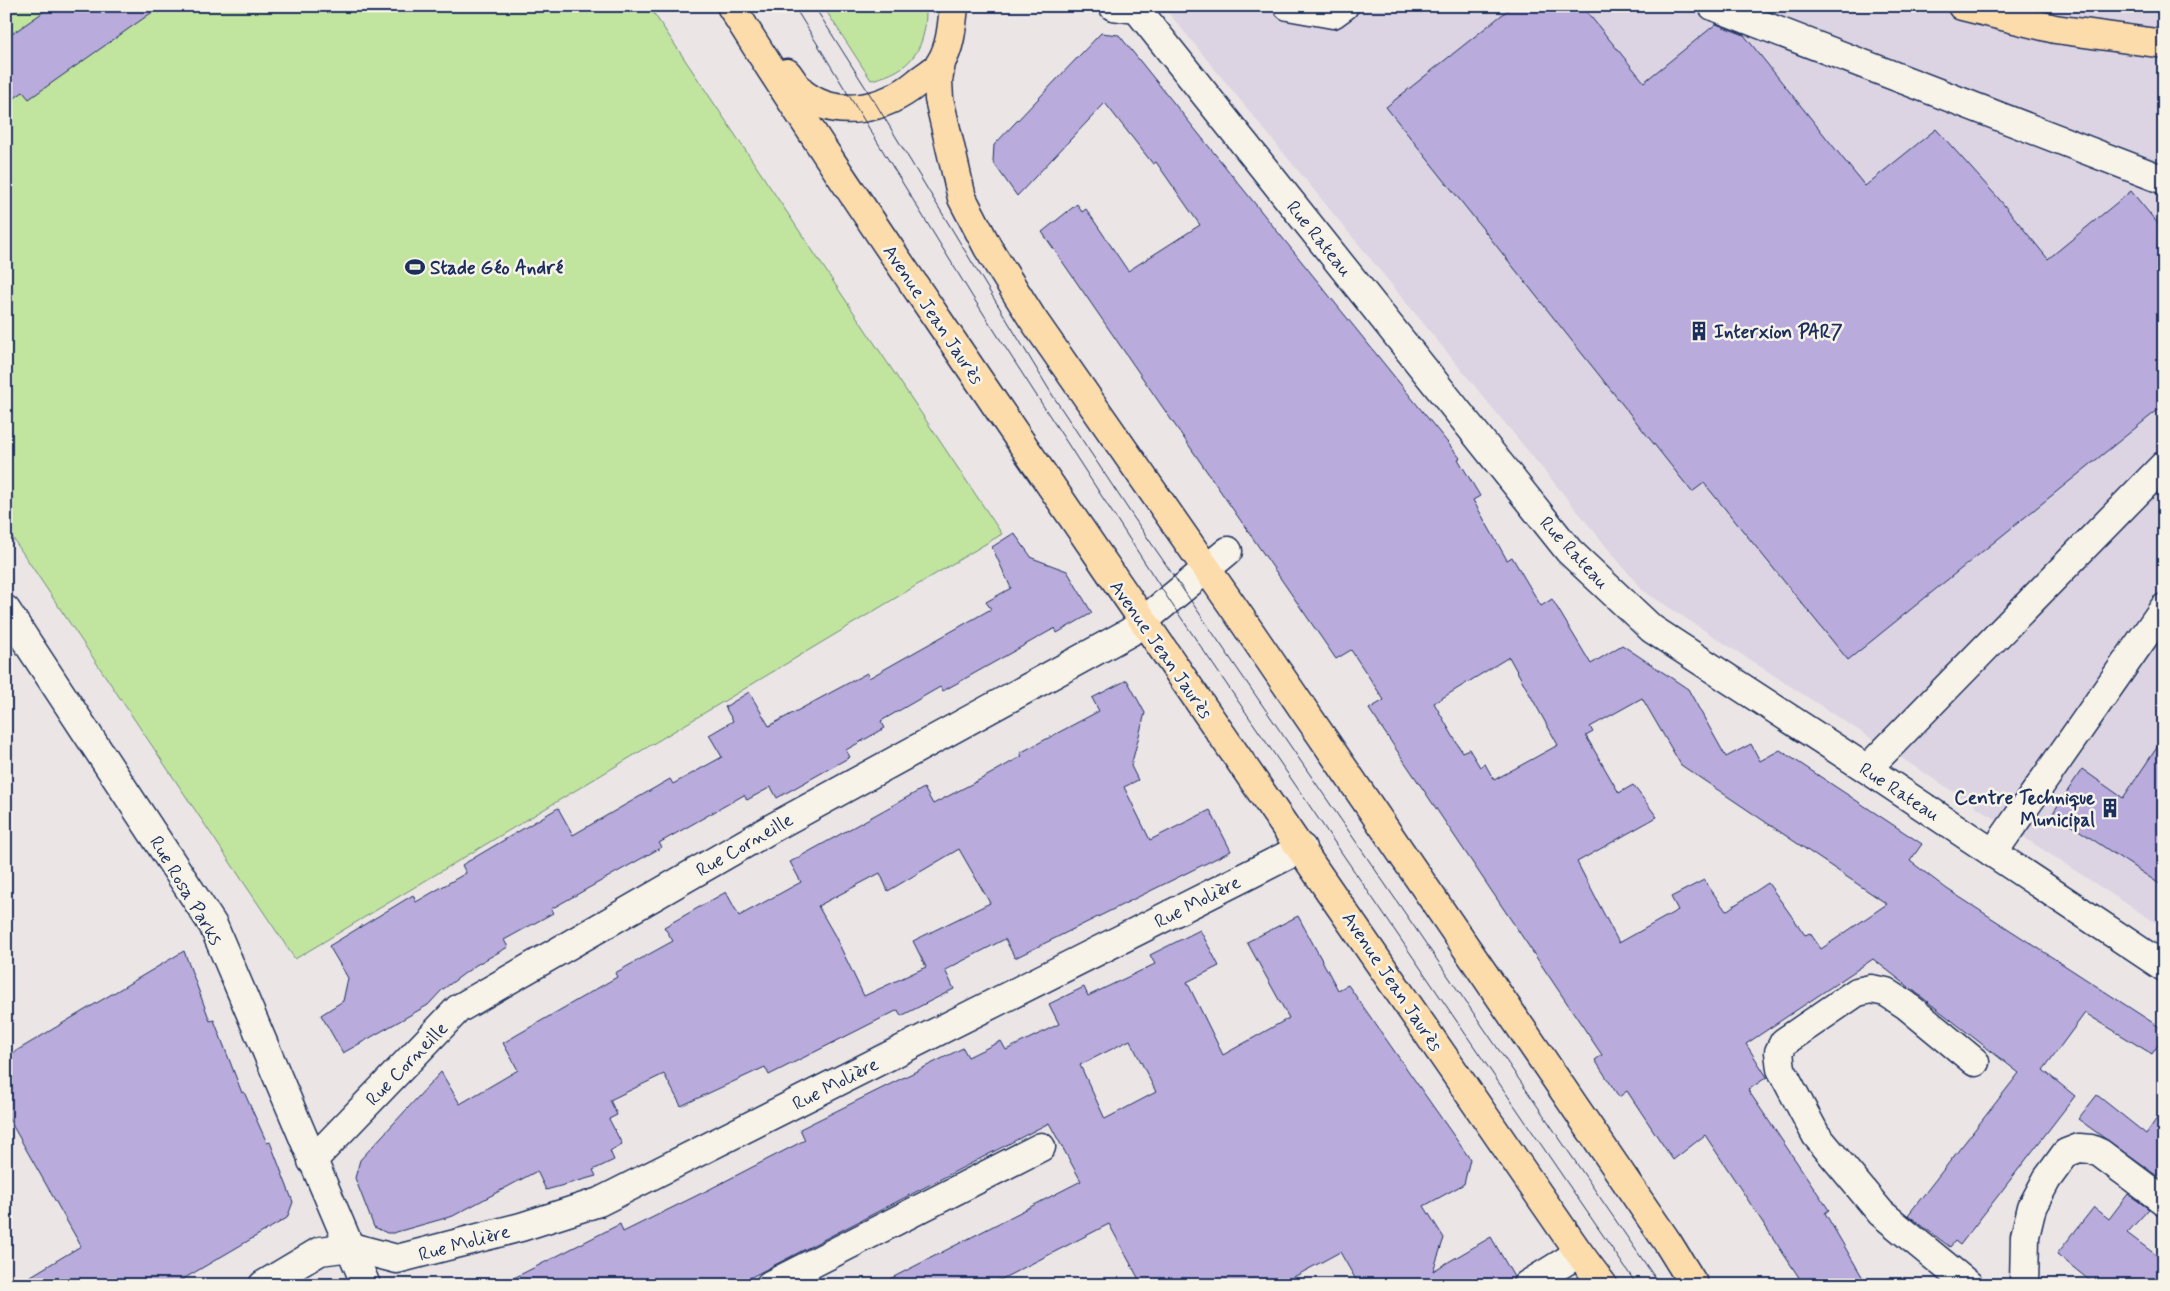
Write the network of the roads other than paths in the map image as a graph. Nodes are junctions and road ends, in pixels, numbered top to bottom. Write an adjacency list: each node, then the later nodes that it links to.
1 (730, 6): 17 (main road, Avenue Jean Jaurès)
2 (737, 6): 10 (main road)
3 (954, 6): 10 (main road)
4 (1288, 6): 5 (street)
5 (1344, 6)
6 (1713, 6): 11 (street)
7 (1962, 6): 9 (main road)
8 (1130, 7): 18 (street, Rue Rateau)
9 (2164, 44)
10 (941, 63): 14 (main road)
11 (2164, 180)
12 (2164, 465): 18 (street)
13 (1228, 551): 14 (street, Rue Corneille)
14 (1206, 568): 17 (street, Rue Corneille); 33 (main road)
15 (2164, 608): 20 (street)
16 (6, 610): 24 (street, Rue Rosa Parks)
17 (1144, 623): 19 (main road, Avenue Jean Jaurès); 24 (street, Rue Corneille)
18 (1867, 769): 20 (street, Rue Rateau)
19 (1302, 848): 26 (street, Rue Molière); 27 (main road, Avenue Jean Jaurès)
20 (1993, 853): 21 (street, Rue Rateau)
21 (2164, 967)
22 (1974, 1062): 34 (street)
23 (1041, 1147): 30 (street)
24 (312, 1161): 26 (street, Rue Rosa Parks)
25 (2164, 1201): 35 (street)
26 (350, 1247): 28 (street); 29 (street, Rue Rosa Parks)
27 (1579, 1253): 31 (street); 32 (main road, Avenue Jean Jaurès)
28 (262, 1285)
29 (366, 1285)
30 (770, 1285)
31 (1527, 1285)
32 (1603, 1285)
33 (1694, 1285)
34 (1969, 1285)
35 (2024, 1285)

